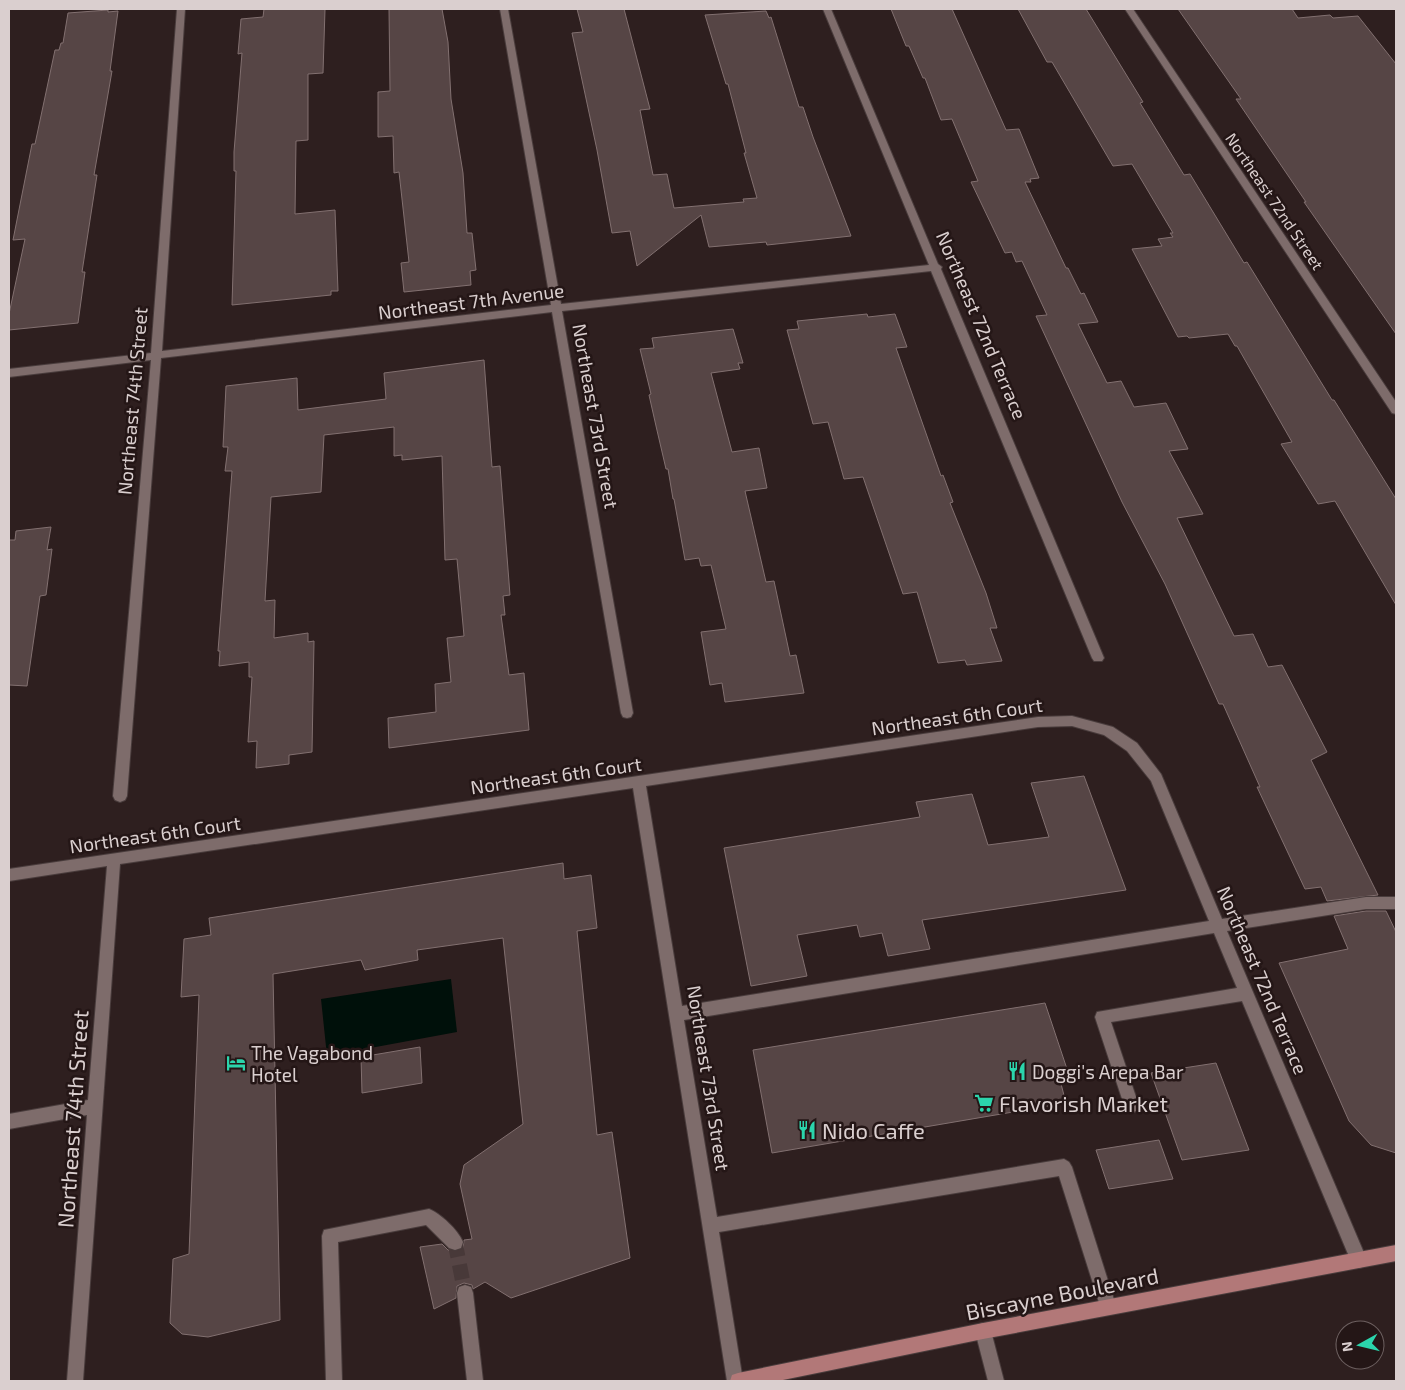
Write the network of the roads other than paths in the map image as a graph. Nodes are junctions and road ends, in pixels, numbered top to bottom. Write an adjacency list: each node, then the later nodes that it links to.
1 (181, 9): 7 (street, Northeast 74th Street)
2 (504, 9): 6 (street, Northeast 73rd Street)
3 (827, 9): 5 (street, Northeast 72nd Terrace)
4 (1129, 9): 9 (street, Northeast 72nd Street)
5 (937, 267): 6 (street, Northeast 7th Avenue); 10 (street, Northeast 72nd Terrace)
6 (555, 308): 7 (street, Northeast 7th Avenue); 11 (street, Northeast 73rd Street)
7 (156, 357): 8 (street, Northeast 7th Avenue); 14 (street, Northeast 74th Street)
8 (9, 373)
9 (1396, 410)
10 (1098, 658)
11 (626, 713)
12 (1108, 731): 13 (street, Northeast 6th Court); 18 (street, Northeast 72nd Terrace)
13 (639, 782): 15 (street, Northeast 6th Court); 20 (street, Northeast 73rd Street)
14 (120, 796)
15 (114, 859): 16 (street, Northeast 6th Court); 21 (street, Northeast 74th Street)
16 (9, 875)
17 (1396, 903): 18 (street)
18 (1218, 926): 19 (street, Northeast 72nd Terrace); 20 (street)
19 (1247, 993): 22 (street); 27 (street, Northeast 72nd Terrace)
20 (677, 1014): 24 (street, Northeast 73rd Street)
21 (96, 1106): 23 (street); 31 (street, Northeast 74th Street)
22 (1131, 1106)
23 (9, 1121)
24 (710, 1226): 29 (street); 34 (street, Northeast 73rd Street)
25 (455, 1242): 32 (street)
26 (1396, 1252): 27 (main road, Biscayne Boulevard)
27 (1359, 1260): 29 (main road, Biscayne Boulevard)
28 (465, 1293): 33 (street)
29 (1108, 1306): 30 (main road, Biscayne Boulevard)
30 (983, 1331): 34 (main road, Biscayne Boulevard); 35 (street)
31 (75, 1381)
32 (334, 1381)
33 (475, 1381)
34 (736, 1381)
35 (996, 1381)

